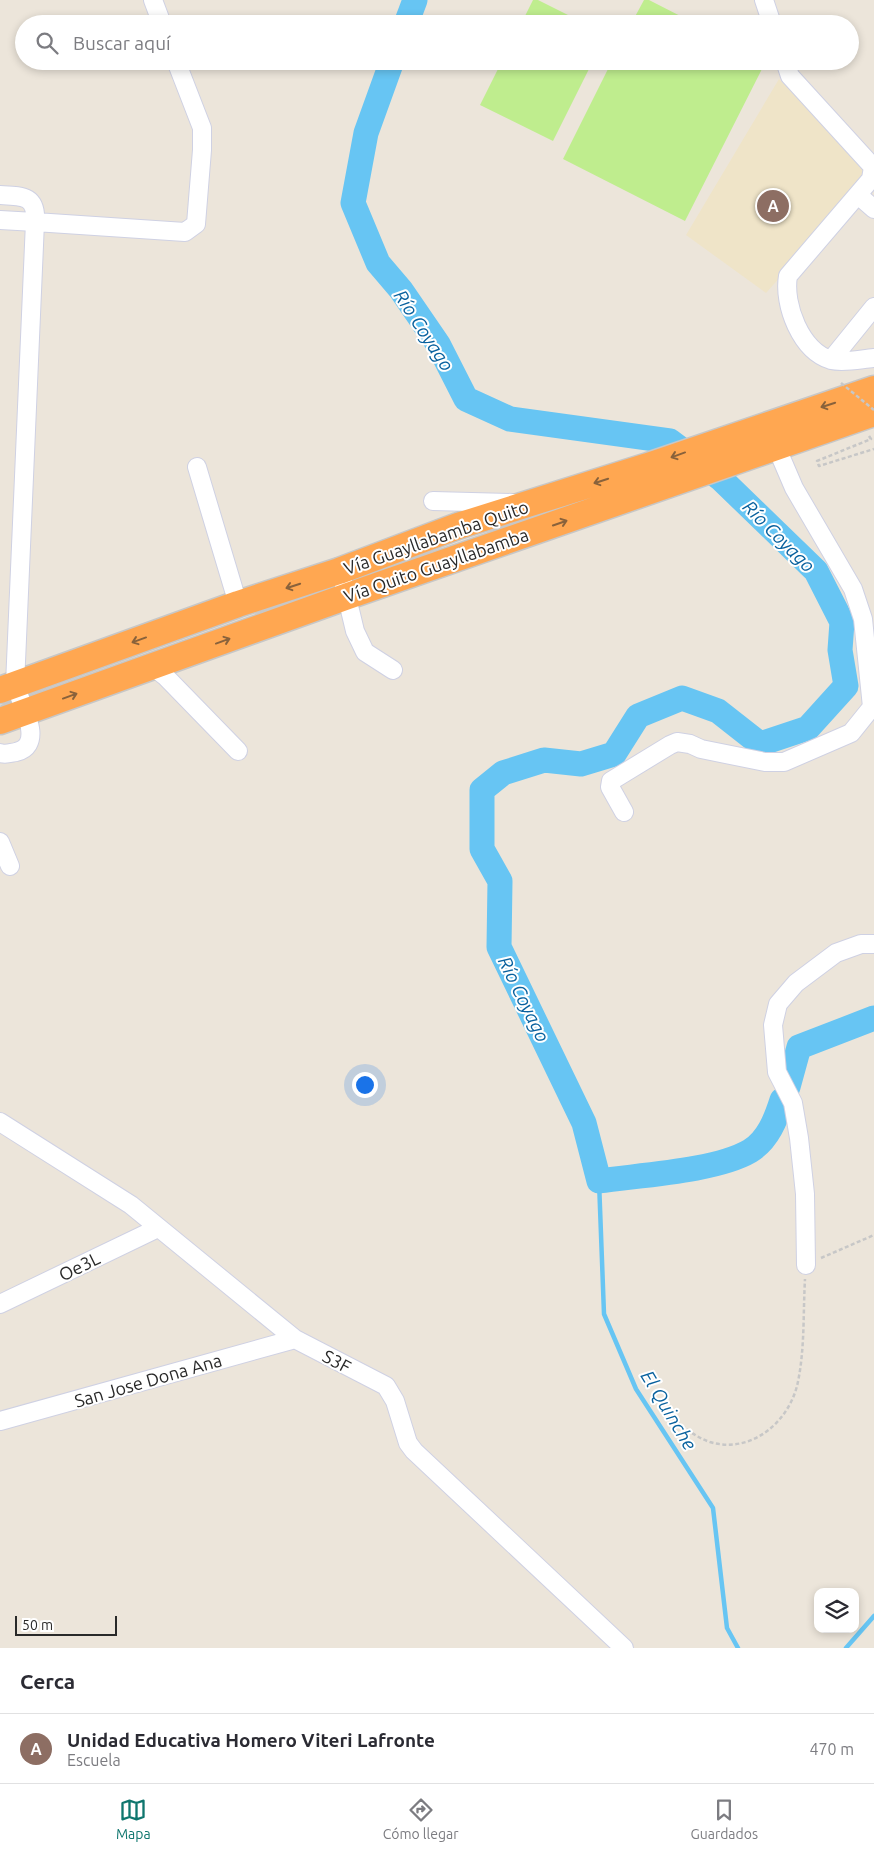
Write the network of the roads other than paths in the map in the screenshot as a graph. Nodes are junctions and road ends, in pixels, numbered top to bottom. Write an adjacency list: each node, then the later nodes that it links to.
1 (153, 0): 3 (street)
2 (764, 0): 4 (street)
3 (159, 15)
4 (769, 15)
5 (179, 70): 11 (street)
6 (788, 70): 7 (street)
7 (858, 194): 9 (street); 14 (street)
8 (0, 195): 11 (street)
9 (874, 209)
10 (0, 220): 11 (street)
11 (35, 222): 26 (street)
12 (874, 307): 14 (street)
13 (874, 358): 14 (street)
14 (831, 360)
15 (874, 389): 20 (highway, Vía Guayllabamba Quito, one-way to 20)
16 (869, 414): 17 (highway, Vía Quito Guayllabamba)
17 (776, 446): 22 (highway, Vía Quito Guayllabamba, one-way to 17); 27 (street)
18 (197, 467): 23 (street)
19 (433, 501): 20 (street)
20 (531, 503): 21 (highway, Vía Guayllabamba Quito)
21 (339, 571): 22 (street); 23 (highway, Vía Guayllabamba Quito, one-way to 23)
22 (348, 596): 24 (highway, Vía Quito Guayllabamba, one-way to 22); 25 (street)
23 (238, 604): 26 (highway, Vía Guayllabamba Quito, one-way to 26)
24 (152, 666): 28 (highway, Vía Quito Guayllabamba, one-way to 24); 29 (street)
25 (392, 670)
26 (7, 687): 28 (street)
27 (873, 708): 31 (street)
28 (12, 716): 30 (street)
29 (238, 751)
30 (0, 754)
31 (624, 812)
32 (0, 842): 33 (street)
33 (10, 866)
34 (874, 944): 37 (street)
35 (0, 1122): 36 (street, S3F)
36 (158, 1228): 38 (street, Oe3L); 39 (street, S3F)
37 (806, 1265)
38 (0, 1304)
39 (296, 1339): 40 (street, San Jose Dona Ana); 41 (street, S3F)
40 (0, 1421)
41 (624, 1648)

